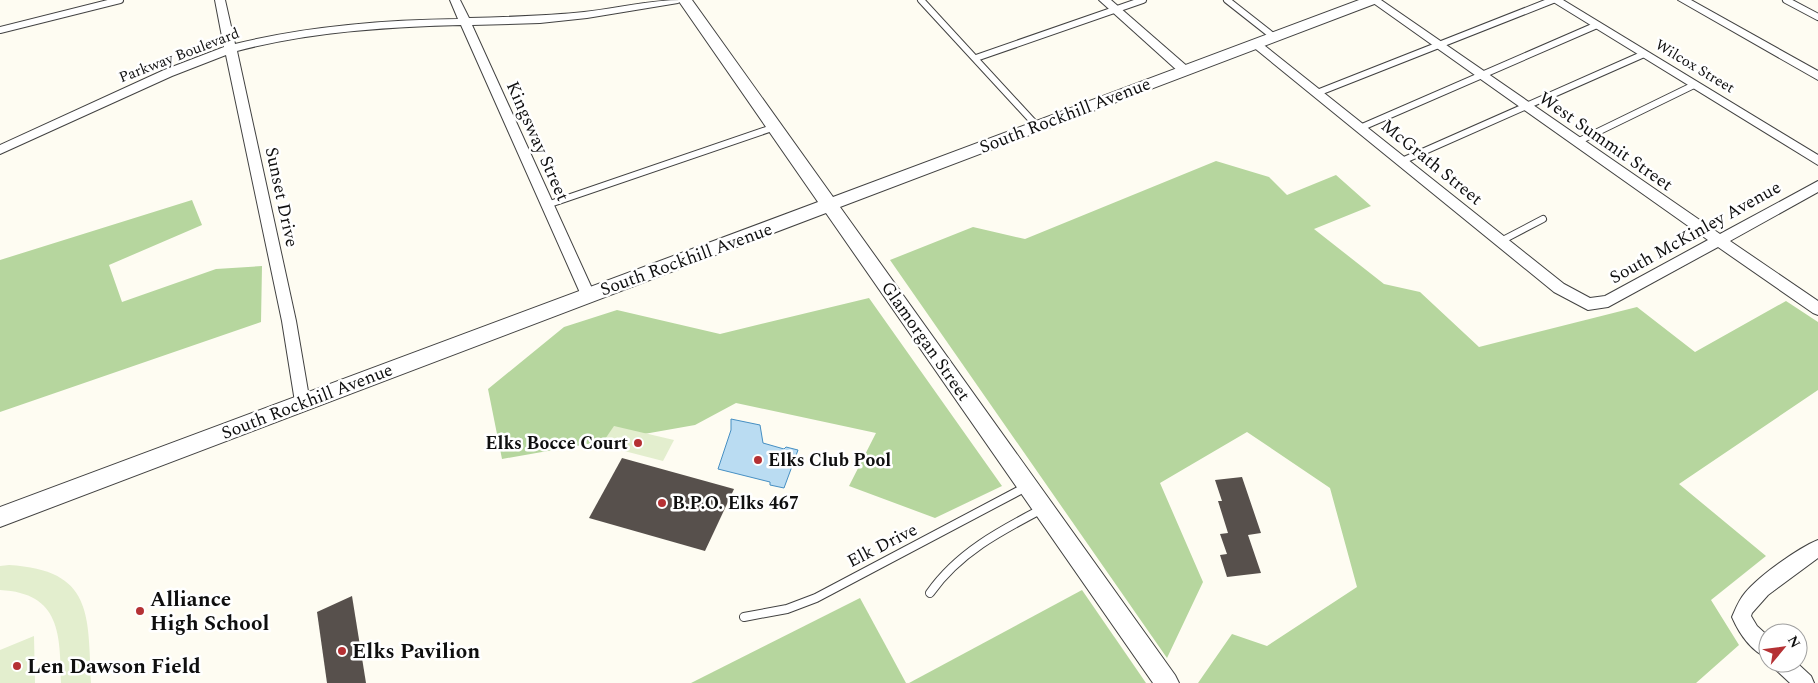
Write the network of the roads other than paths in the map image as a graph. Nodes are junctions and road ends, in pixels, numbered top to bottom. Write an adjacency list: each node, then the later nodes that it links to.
1 (120, 0): 18 (lane)
2 (220, 0): 22 (street, Sunset Drive)
3 (455, 0): 16 (street, Kingsway Street)
4 (678, 0): 16 (street, Parkway Boulevard)
5 (684, 0): 32 (street, Glamorgan Street)
6 (921, 0): 24 (lane)
7 (1104, 0): 14 (street)
8 (1143, 0): 14 (lane)
9 (1226, 0): 19 (lane)
10 (1373, 0): 19 (street, South Rockhill Avenue); 21 (street, West Summit Street)
11 (1554, 0): 17 (street, Wilcox Street); 21 (lane)
12 (1683, 0): 27 (street)
13 (1786, 0): 15 (lane)
14 (1115, 9): 24 (lane); 25 (street)
15 (1818, 17)
16 (465, 22): 22 (street, Parkway Boulevard); 39 (street, Kingsway Street)
17 (1597, 25): 23 (street, Wilcox Street); 26 (lane)
18 (0, 30)
19 (1274, 37): 20 (street, South Rockhill Avenue)
20 (1256, 44): 25 (street, South Rockhill Avenue); 29 (street, McGrath Street)
21 (1438, 44): 26 (street, West Summit Street); 29 (lane)
22 (230, 49): 35 (street, Parkway Boulevard); 47 (street, Sunset Drive)
23 (1644, 54): 28 (street, Wilcox Street); 30 (lane)
24 (976, 58): 31 (lane)
25 (1184, 70): 31 (street, South Rockhill Avenue)
26 (1482, 75): 30 (street, West Summit Street); 33 (lane)
27 (1818, 76)
28 (1694, 85): 34 (lane); 36 (street, Wilcox Street)
29 (1317, 93): 33 (street, McGrath Street)
30 (1527, 106): 34 (street, West Summit Street); 37 (lane)
31 (1037, 126): 40 (street, South Rockhill Avenue)
32 (776, 127): 39 (lane); 40 (street, Glamorgan Street)
33 (1360, 128): 37 (street, McGrath Street)
34 (1577, 142): 42 (street, West Summit Street)
35 (0, 150)
36 (1818, 160)
37 (1402, 161): 43 (street, McGrath Street)
38 (1818, 186): 42 (street, South McKinley Avenue)
39 (547, 204): 44 (street, Kingsway Street)
40 (831, 205): 44 (street, South Rockhill Avenue); 48 (street, Glamorgan Street)
41 (1543, 219): 43 (lane)
42 (1718, 240): 45 (street, South McKinley Avenue); 46 (street, West Summit Street)
43 (1500, 241): 45 (street, McGrath Street)
44 (588, 295): 47 (street, South Rockhill Avenue)
45 (1588, 304)
46 (1818, 309)
47 (302, 403): 50 (street, South Rockhill Avenue)
48 (1028, 486): 49 (street, Glamorgan Street); 53 (lane, Elk Drive)
49 (1044, 508): 52 (lane); 56 (street, Glamorgan Street)
50 (0, 517)
51 (1818, 548): 54 (street)
52 (930, 593)
53 (744, 616)
54 (1758, 640)
55 (1794, 673): 57 (street)
56 (1167, 683)
57 (1804, 683)

